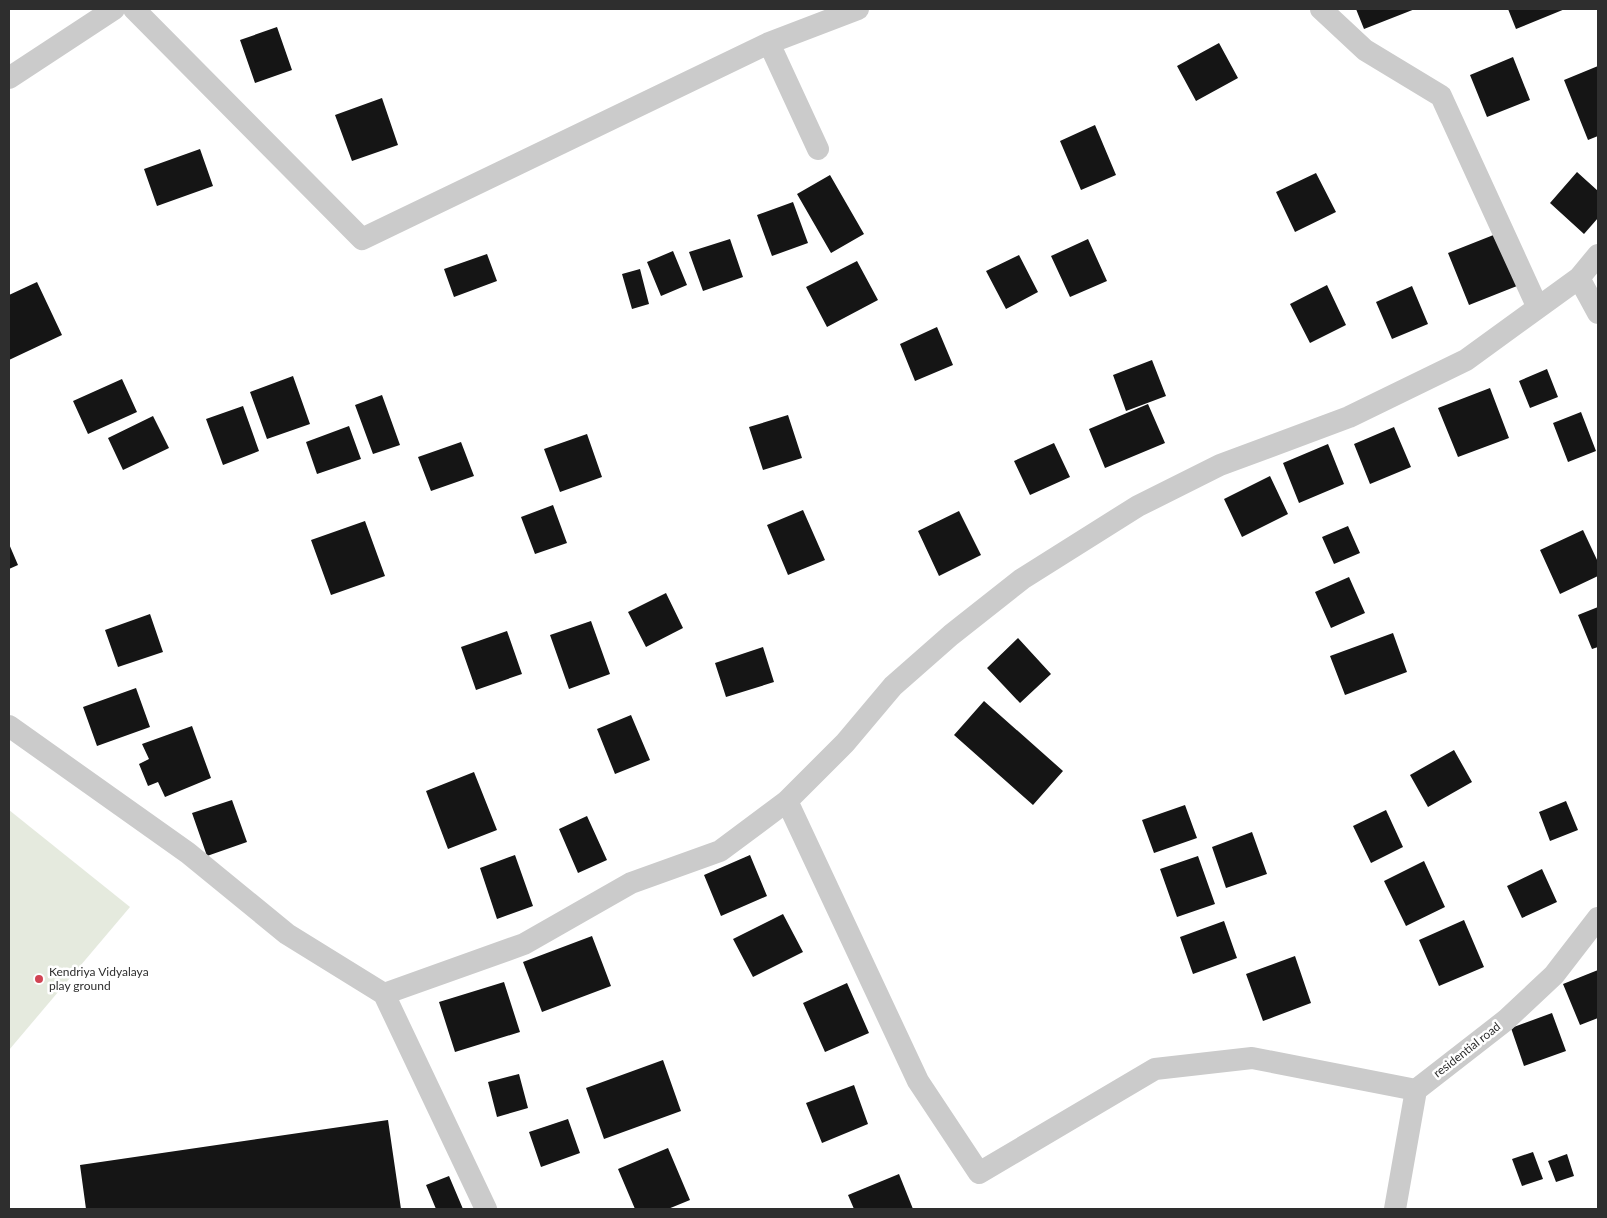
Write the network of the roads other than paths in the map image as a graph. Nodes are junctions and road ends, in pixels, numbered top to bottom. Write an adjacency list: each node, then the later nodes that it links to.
1 (114, 9): 6 (street)
2 (134, 9): 5 (street)
3 (858, 9): 5 (street)
4 (1321, 9): 10 (street)
5 (769, 43): 7 (street)
6 (9, 78)
7 (818, 149)
8 (1598, 254): 9 (street)
9 (1579, 278): 10 (street); 11 (street)
10 (1538, 308): 13 (street)
11 (1598, 313)
12 (9, 726): 15 (street)
13 (787, 801): 15 (street); 16 (street)
14 (1598, 918): 16 (street, residential road)
15 (384, 994): 17 (street)
16 (1416, 1090): 18 (street)
17 (486, 1209)
18 (1395, 1209)

